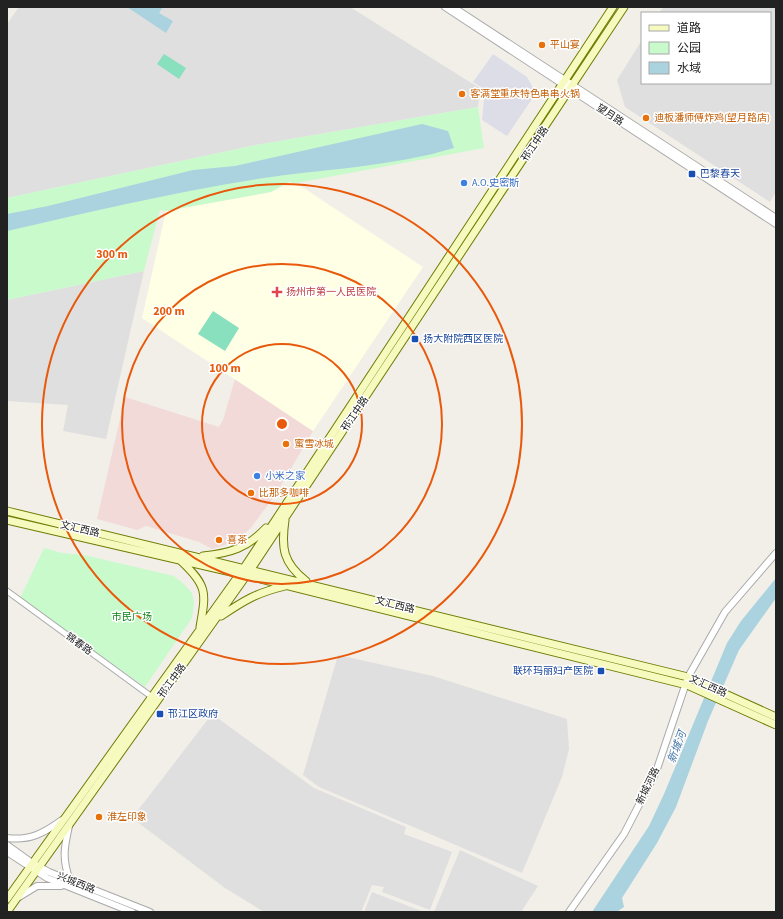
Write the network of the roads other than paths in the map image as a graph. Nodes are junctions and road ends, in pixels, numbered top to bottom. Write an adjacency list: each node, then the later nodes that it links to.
1 (445, 7): 5 (street, 望月路)
2 (453, 7): 5 (street, 望月路)
3 (613, 7): 5 (main road, 邗江中路)
4 (624, 7): 6 (main road, 邗江中路)
5 (564, 82): 6 (street, 望月路); 10 (main road, 邗江中路)
6 (572, 87): 7 (street, 望月路); 8 (street, 望月路); 11 (main road, 邗江中路)
7 (776, 218)
8 (776, 224)
9 (7, 511): 14 (main road, 文汇西路)
10 (278, 516): 14 (main road); 16 (main road, 邗江中路)
11 (286, 518): 16 (main road, 邗江中路); 17 (main road)
12 (7, 520): 15 (main road, 文汇西路)
13 (776, 552): 22 (street, 新城河路)
14 (198, 557): 16 (main road, 文汇西路)
15 (179, 560): 16 (main road, 文汇西路); 21 (main road)
16 (245, 572): 17 (main road, 文汇西路); 18 (main road, 文汇西路); 20 (main road, 邗江中路); 21 (main road, 邗江中路)
17 (309, 584): 22 (main road, 文汇西路)
18 (288, 586): 20 (main road); 22 (main road, 文汇西路)
19 (7, 590): 23 (street, 锦春路)
20 (216, 620): 27 (main road, 邗江中路)
21 (200, 629): 23 (main road, 邗江中路)
22 (687, 681): 24 (main road, 文汇西路); 38 (street, 新城河路)
23 (152, 697): 27 (main road, 邗江中路)
24 (724, 698): 25 (main road, 文汇西路); 26 (main road, 文汇西路)
25 (776, 717)
26 (776, 725)
27 (67, 821): 28 (street); 31 (main road, 邗江中路); 32 (street)
28 (7, 838)
29 (7, 845): 31 (street, 兴城西路)
30 (7, 852): 31 (street, 兴城西路)
31 (34, 867): 32 (street, 兴城西路); 33 (main road, 邗江中路); 34 (main road, 邗江中路)
32 (68, 884): 33 (street); 36 (street, 兴城西路); 37 (street, 兴城西路)
33 (17, 897): 35 (main road, 邗江中路)
34 (7, 899)
35 (7, 912)
36 (132, 912)
37 (150, 912)
38 (569, 912)

